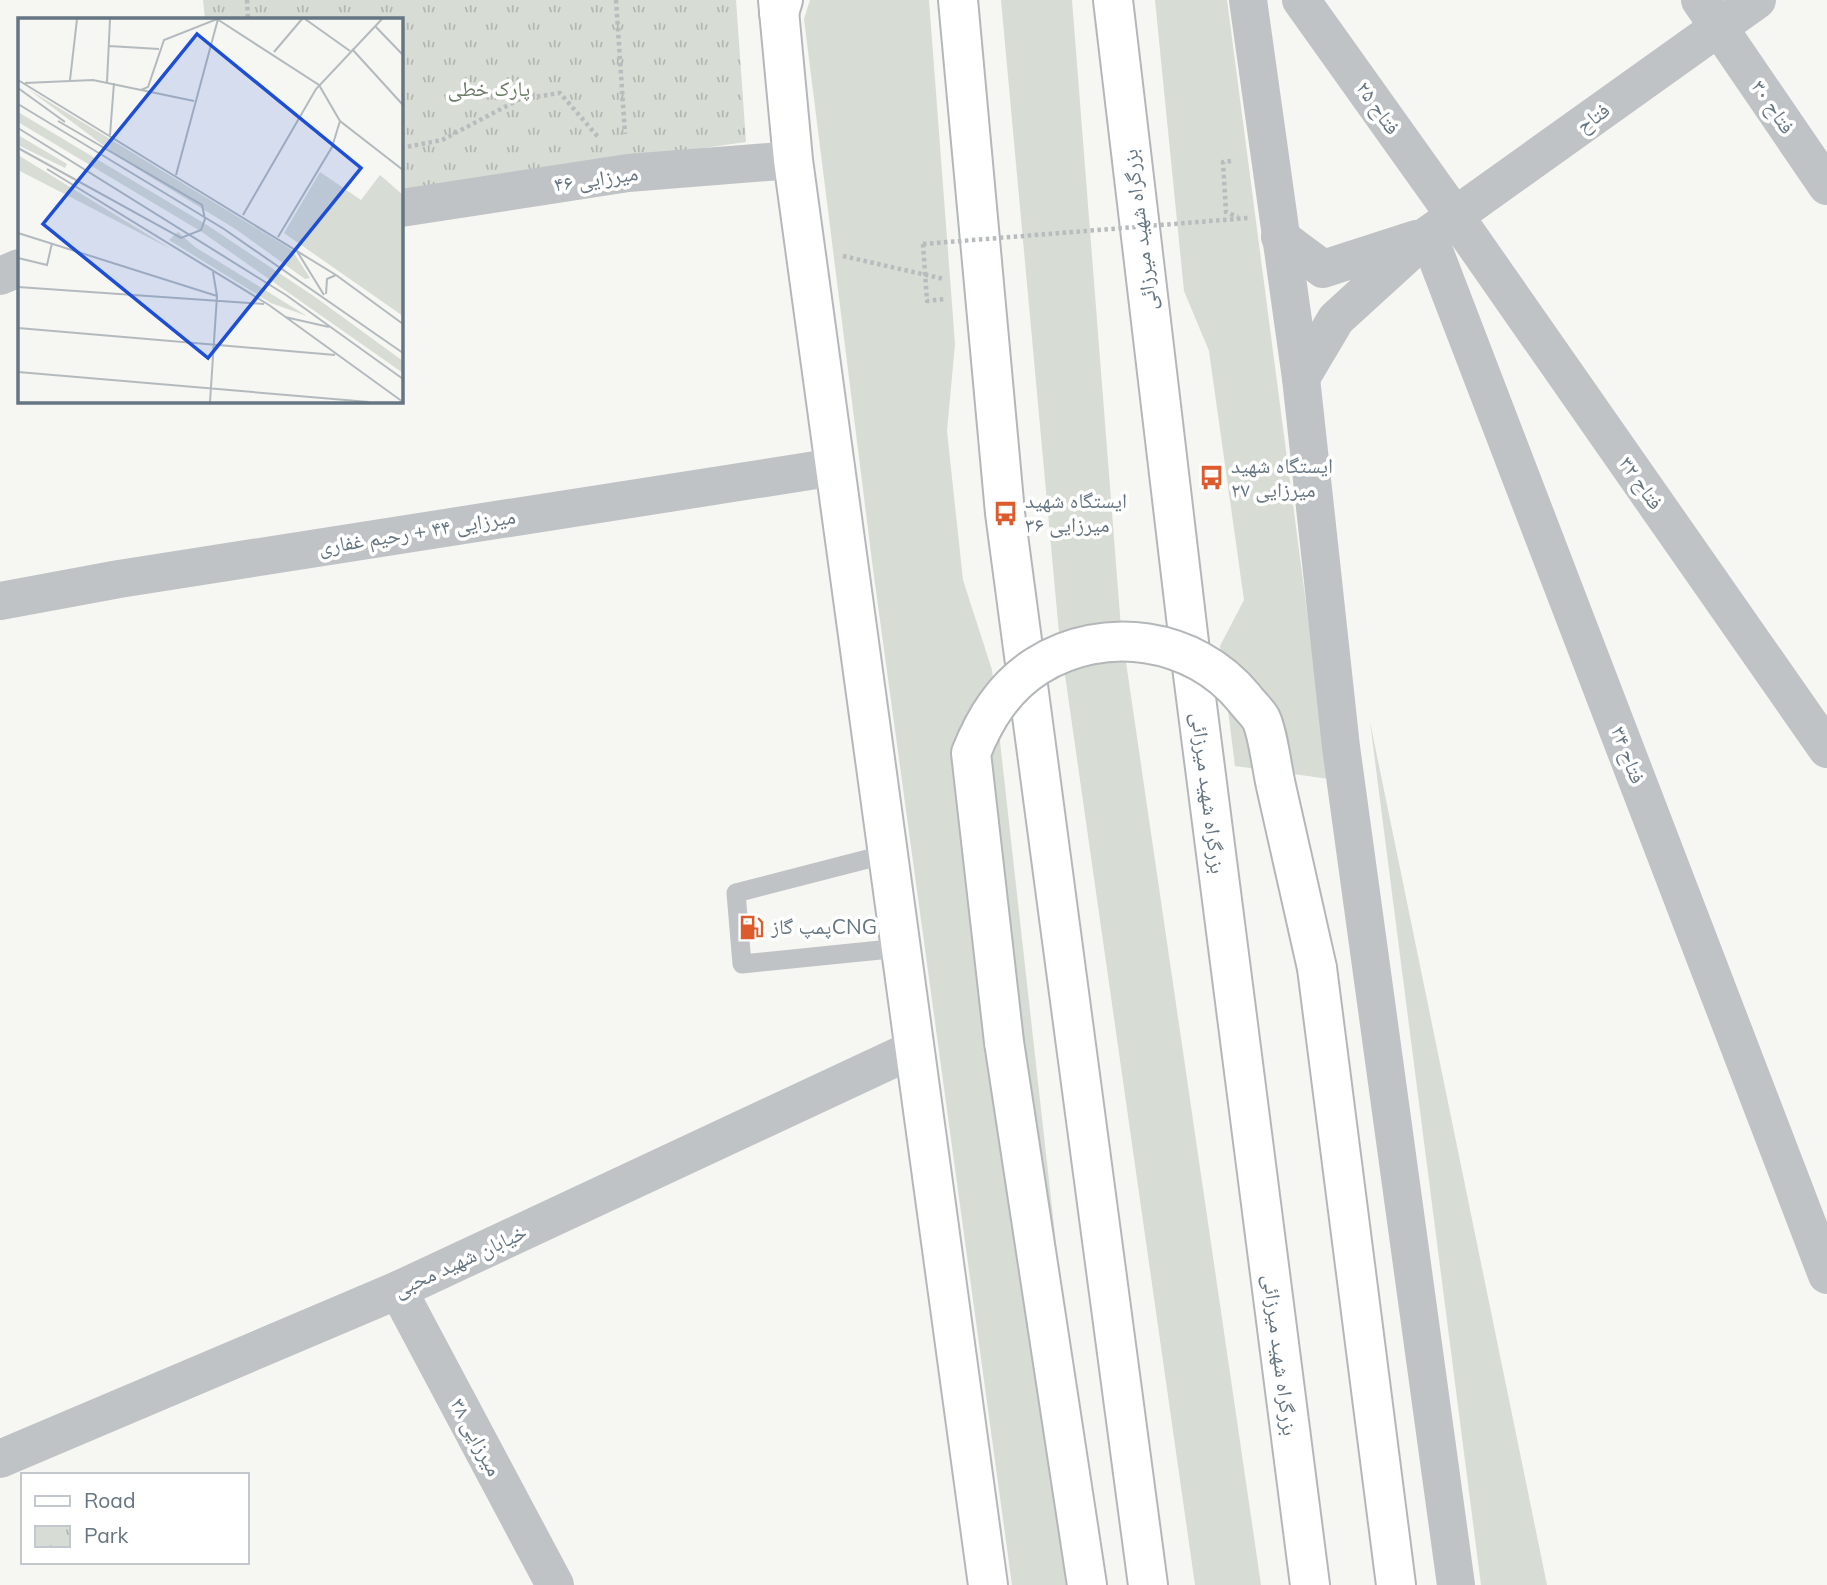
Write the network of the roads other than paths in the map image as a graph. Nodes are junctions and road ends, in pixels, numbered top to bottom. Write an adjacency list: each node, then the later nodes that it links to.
1 (958, 0): 28 (main road)
2 (1113, 0): 29 (main road, بزرگراه شهید میرزائی)
3 (1248, 0): 12 (street)
4 (1301, 0): 11 (street, فتاح ۲۵)
5 (1757, 0): 7 (street, فتاح)
6 (780, 4): 8 (main road)
7 (1709, 14): 9 (street, فتاح ۳۰); 11 (street, فتاح)
8 (793, 160): 10 (street, میرزایی ۴۶); 16 (main road)
9 (1827, 186)
10 (402, 208)
11 (1442, 226): 12 (street, فتاح); 15 (street, فتاح); 18 (street, فتاح ۳۲); 22 (street, فتاح ۳۴)
12 (1264, 228): 15 (street)
13 (18, 268): 14 (street)
14 (0, 276)
15 (1301, 378): 31 (street)
16 (835, 467): 17 (street, میرزایی ۴۴ + رحیم غفاری); 19 (main road)
17 (0, 601)
18 (1827, 749)
19 (887, 854): 20 (main road); 20 (lane)
20 (900, 948): 21 (main road)
21 (914, 1049): 23 (street, خیابان شهید محبی); 26 (main road)
22 (1827, 1275)
23 (398, 1290): 24 (street, خیابان شهید محبی); 25 (street, میرزایی ۳۸)
24 (0, 1459)
25 (555, 1585)
26 (988, 1585)
27 (1087, 1585): 30 (main road, bridge)
28 (1148, 1585)
29 (1310, 1585)
30 (1396, 1585)
31 (1456, 1585)

